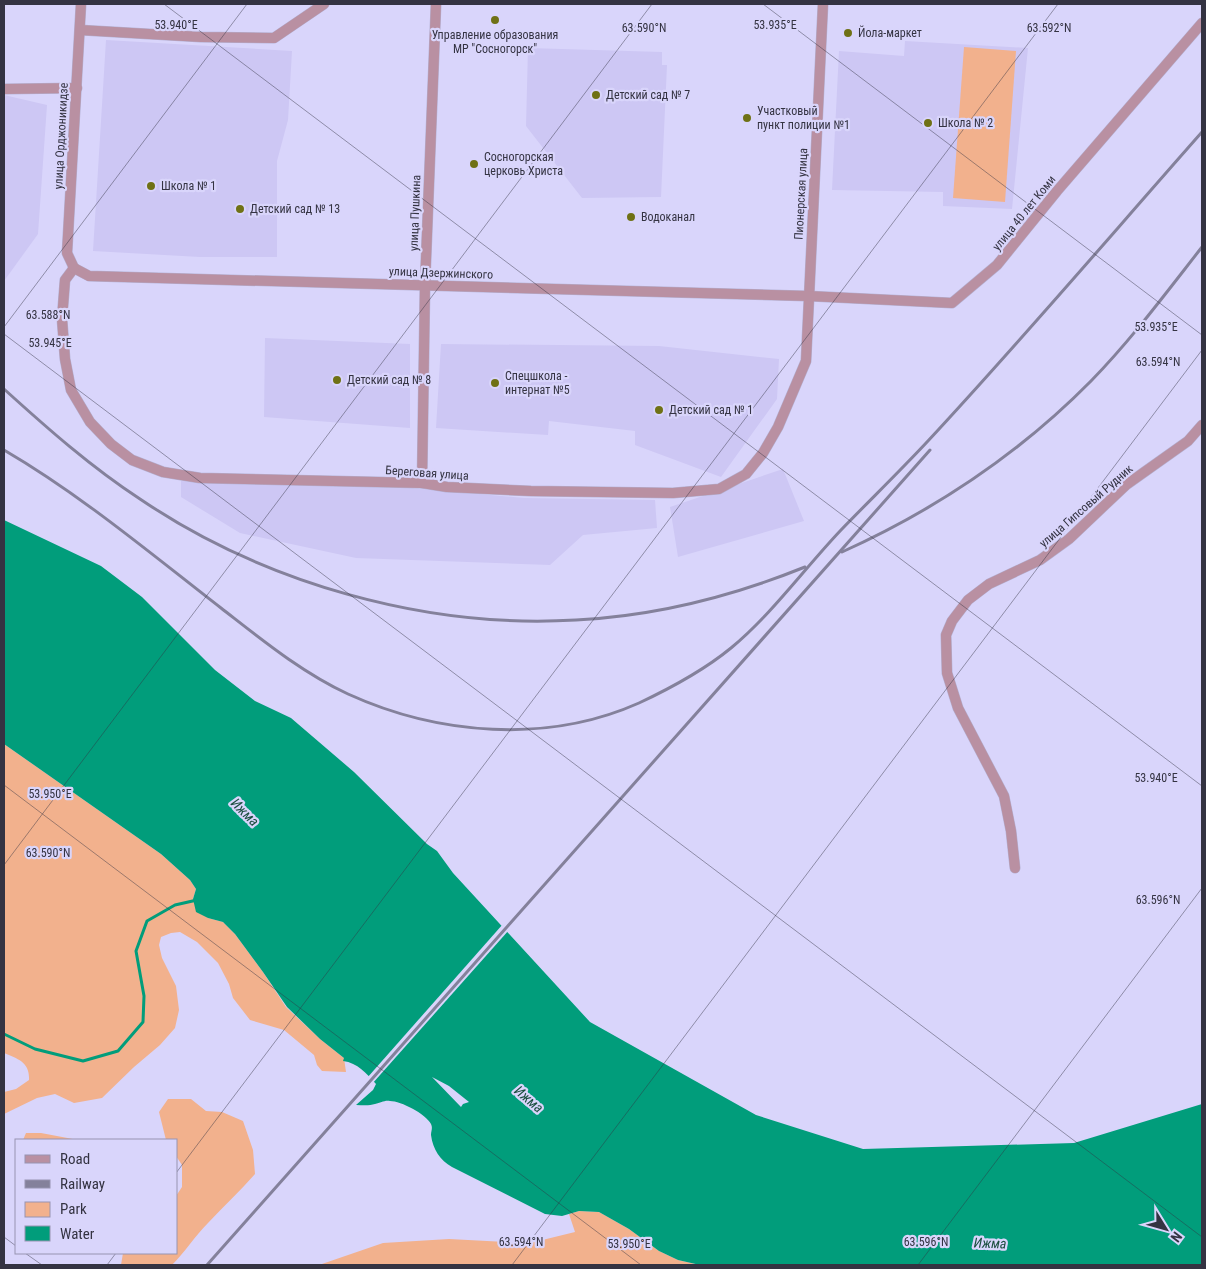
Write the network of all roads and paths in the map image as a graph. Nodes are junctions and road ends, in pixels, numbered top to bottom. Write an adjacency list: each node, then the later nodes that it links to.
1 (81, 4): 6 (street, улица Орджоникидзе)
2 (324, 4): 6 (street)
3 (436, 4): 10 (street, улица Пушкина)
4 (823, 4): 11 (street, Пионерская улица)
5 (1202, 23): 11 (street, улица 40 лет Коми)
6 (80, 30): 7 (street, улица Орджоникидзе)
7 (77, 88): 8 (street); 9 (street, улица Орджоникидзе)
8 (4, 89)
9 (74, 268): 10 (street, улица Дзержинского); 13 (street, Береговая улица)
10 (425, 285): 11 (street, улица Дзержинского); 13 (street, улица Пушкина)
11 (808, 296): 13 (street, Береговая улица)
12 (1202, 425): 14 (street, улица Гипсовый Рудник)
13 (422, 483)
14 (1015, 868)

